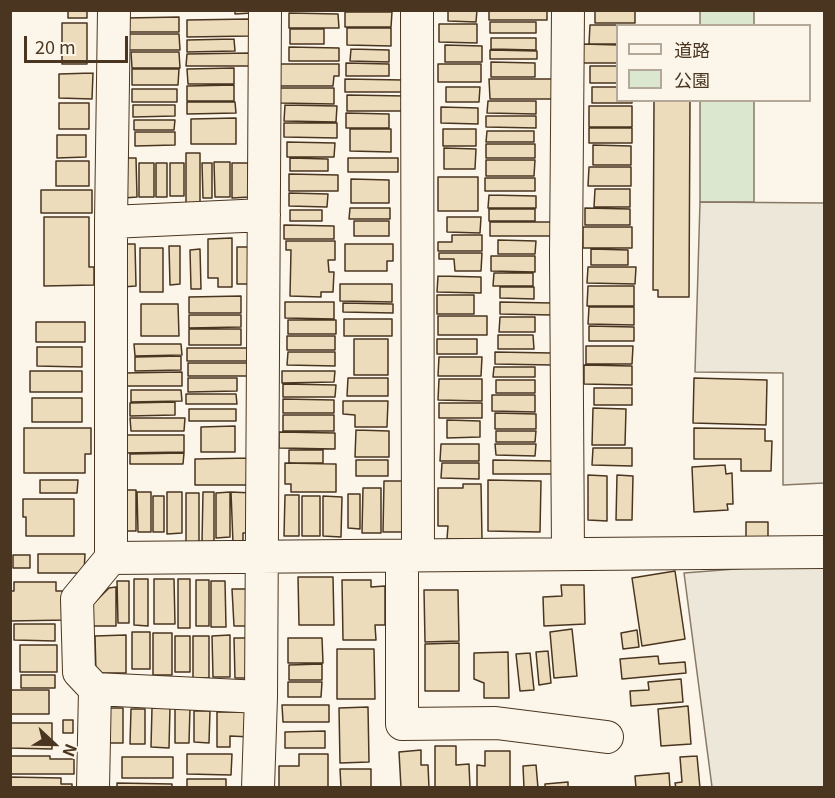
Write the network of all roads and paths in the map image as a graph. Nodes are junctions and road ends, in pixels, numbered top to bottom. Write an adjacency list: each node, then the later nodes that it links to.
1 (114, 10): 6 (street)
2 (265, 10): 5 (street)
3 (417, 10): 9 (street)
4 (568, 10): 8 (street)
5 (264, 215): 6 (street); 10 (street)
6 (111, 222): 11 (street)
7 (825, 552): 8 (street)
8 (568, 554): 9 (street)
9 (410, 556): 10 (street); 14 (street)
10 (261, 557): 11 (street); 13 (street)
11 (111, 558): 12 (street)
12 (95, 689): 13 (street); 15 (street)
13 (261, 696): 16 (street)
14 (607, 737)
15 (93, 788)
16 (258, 788)

